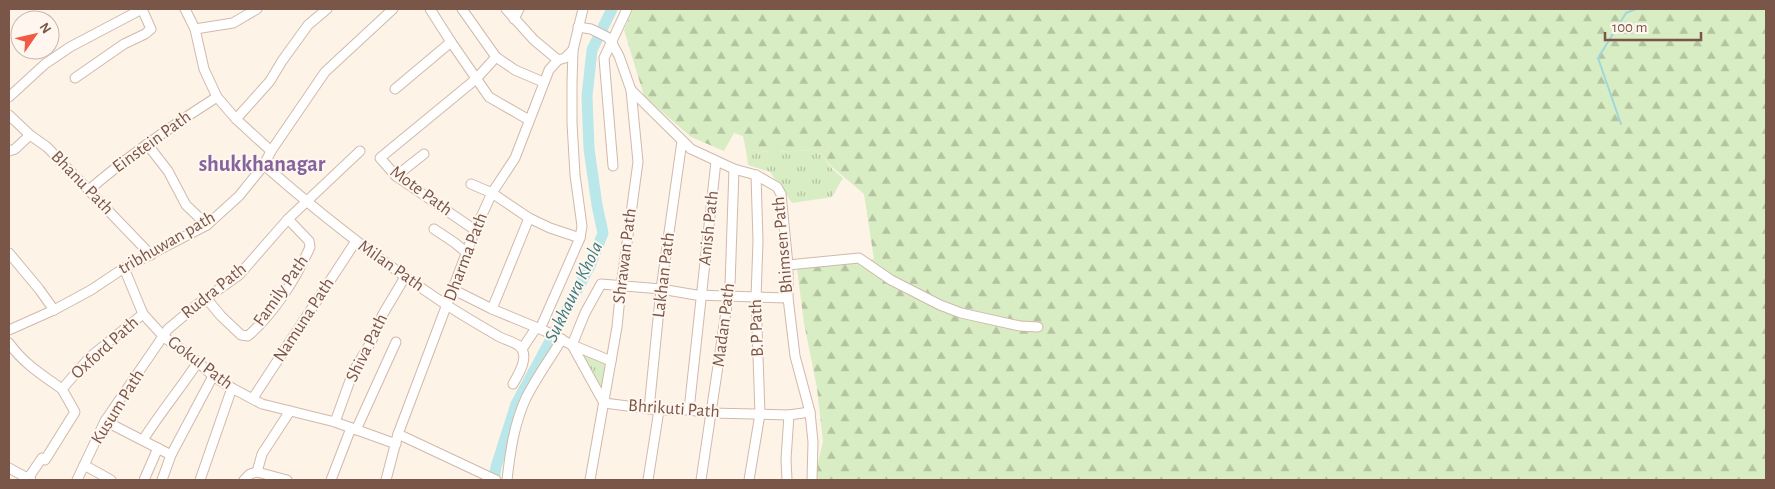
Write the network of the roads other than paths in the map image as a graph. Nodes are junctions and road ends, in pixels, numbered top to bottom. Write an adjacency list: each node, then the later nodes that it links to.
1 (142, 9): 20 (street); 26 (street)
2 (185, 9): 14 (street)
3 (257, 9): 14 (street)
4 (327, 9): 28 (street)
5 (393, 9): 34 (street, tribhuwan path)
6 (430, 9): 16 (street)
7 (462, 9): 18 (street)
8 (506, 9): 12 (street)
9 (519, 9): 12 (street)
10 (583, 9): 13 (street)
11 (627, 9): 15 (street)
12 (514, 19): 19 (street)
13 (578, 26): 15 (street); 17 (street)
14 (195, 29): 25 (street)
15 (609, 39): 24 (street, Shrawan Path); 39 (street)
16 (451, 42): 21 (street); 23 (street)
17 (573, 50): 19 (street, Dharma Path); 52 (street)
18 (496, 57): 21 (street); 22 (street)
19 (558, 60): 22 (street, Dharma Path)
20 (75, 78)
21 (476, 79): 29 (street); 42 (street, Mote Path)
22 (543, 82): 29 (street, Dharma Path)
23 (394, 89)
24 (630, 90): 31 (street, Bhimsen Path); 60 (street, Shrawan Path)
25 (217, 96): 28 (street); 32 (street, Einstein Path)
26 (9, 97)
27 (9, 115): 30 (street, Bhanu Path)
28 (236, 119): 34 (street)
29 (529, 120): 45 (street, Dharma Path)
30 (30, 135): 33 (street); 44 (street, Bhanu Path)
31 (682, 141): 37 (street, Bhimsen Path); 61 (street, Lakhan Path)
32 (147, 144): 44 (street, Einstein Path); 49 (street)
33 (9, 151)
34 (271, 151): 38 (street, tribhuwan path)
35 (360, 151): 46 (street, Rudra Path)
36 (424, 154): 42 (street)
37 (716, 161): 40 (street, Bhimsen Path); 63 (street, Anish Path)
38 (264, 165): 46 (street, Milan Path); 49 (street, tribhuwan path)
39 (613, 166)
40 (734, 169): 41 (street, Bhimsen Path); 64 (street, Madan Path)
41 (756, 175): 57 (street, Bhimsen Path); 66 (street, B.P Path)
42 (396, 176): 51 (street, Mote Path)
43 (471, 184): 45 (street)
44 (89, 190): 56 (street, Bhanu Path)
45 (492, 192): 47 (street); 51 (street, Dharma Path)
46 (306, 203): 48 (street, Rudra Path); 53 (street, Milan Path)
47 (529, 218): 52 (street); 69 (street)
48 (288, 219): 65 (street, Rudra Path); 65 (street, Family Path)
49 (207, 224): 56 (street, tribhuwan path)
50 (434, 229): 54 (street)
51 (476, 230): 54 (street, Dharma Path)
52 (580, 238): 73 (street)
53 (356, 242): 59 (street, Milan Path); 87 (street, Namuna Path)
54 (467, 252): 62 (street, Dharma Path)
55 (9, 253): 70 (street)
56 (151, 255): 58 (street, tribhuwan path)
57 (788, 265): 67 (street, Bhimsen Path); 72 (street)
58 (124, 268): 70 (street, tribhuwan path); 71 (street, Gokul Path)
59 (405, 277): 68 (street, Milan Path); 97 (street, Shiva Path)
60 (620, 287): 61 (street); 79 (street); 82 (street, Shrawan Path)
61 (661, 289): 63 (street); 89 (street, Lakhan Path)
62 (454, 290): 68 (street, Dharma Path); 69 (street)
63 (702, 295): 64 (street); 90 (street, Anish Path)
64 (728, 296): 66 (street); 93 (street, Madan Path)
65 (206, 298): 75 (street, Rudra Path)
66 (756, 298): 67 (street); 94 (street, B.P Path)
67 (788, 298): 92 (street, Bhimsen Path)
68 (448, 306): 80 (street, Milan Path); 99 (street, Dharma Path)
69 (492, 309): 73 (street)
70 (54, 310): 74 (street, tribhuwan path)
71 (143, 314): 75 (street, Gokul Path); 85 (street, Oxford Path)
72 (1038, 327)
73 (540, 329): 76 (street); 80 (street)
74 (9, 330)
75 (164, 337): 81 (street, Gokul Path); 96 (street, Kusum Path)
76 (562, 339): 79 (street); 117 (street)
77 (396, 342): 98 (street)
78 (9, 343): 85 (street)
79 (572, 345): 82 (street); 88 (street, Bhrikuti Path)
80 (522, 349): 84 (street)
81 (198, 362): 83 (street, Gokul Path); 100 (street)
82 (611, 362): 88 (street, Shrawan Path)
83 (213, 376): 86 (street, Gokul Path); 102 (street)
84 (513, 384)
85 (62, 388): 106 (street, Oxford Path)
86 (232, 388): 87 (street, Gokul Path); 111 (street)
87 (253, 398): 91 (street, Gokul Path)
88 (604, 403): 89 (street, Bhrikuti Path); 118 (street, Shrawan Path)
89 (654, 409): 90 (street, Bhrikuti Path); 119 (street, Lakhan Path)
90 (689, 410): 93 (street, Bhrikuti Path)
91 (290, 411): 97 (street, Gokul Path); 105 (street)
92 (810, 412): 95 (street, Bhrikuti Path); 123 (street, Bhimsen Path)
93 (712, 413): 94 (street, Bhrikuti Path); 120 (street, Madan Path)
94 (760, 414): 95 (street, Bhrikuti Path); 121 (street, B.P Path)
95 (789, 415): 122 (street)
96 (105, 421): 100 (street); 103 (street, Kusum Path)
97 (335, 422): 98 (street, Gokul Path)
98 (354, 429): 99 (street, Gokul Path); 114 (street)
99 (397, 439): 115 (street, Dharma Path); 116 (street, Gokul Path)
100 (142, 440): 101 (street)
101 (158, 448): 102 (street); 109 (street)
102 (172, 455): 110 (street)
103 (84, 465): 107 (street, Kusum Path); 108 (street)
104 (9, 468): 106 (street)
105 (257, 472): 112 (street); 113 (street)
106 (29, 480)
107 (77, 480)
108 (110, 480)
109 (144, 480)
110 (162, 480)
111 (200, 480)
112 (244, 480)
113 (287, 480)
114 (331, 480)
115 (386, 480)
116 (496, 480)
117 (506, 480)
118 (590, 480)
119 (648, 480)
120 (701, 480)
121 (749, 480)
122 (787, 480)
123 (812, 480)

